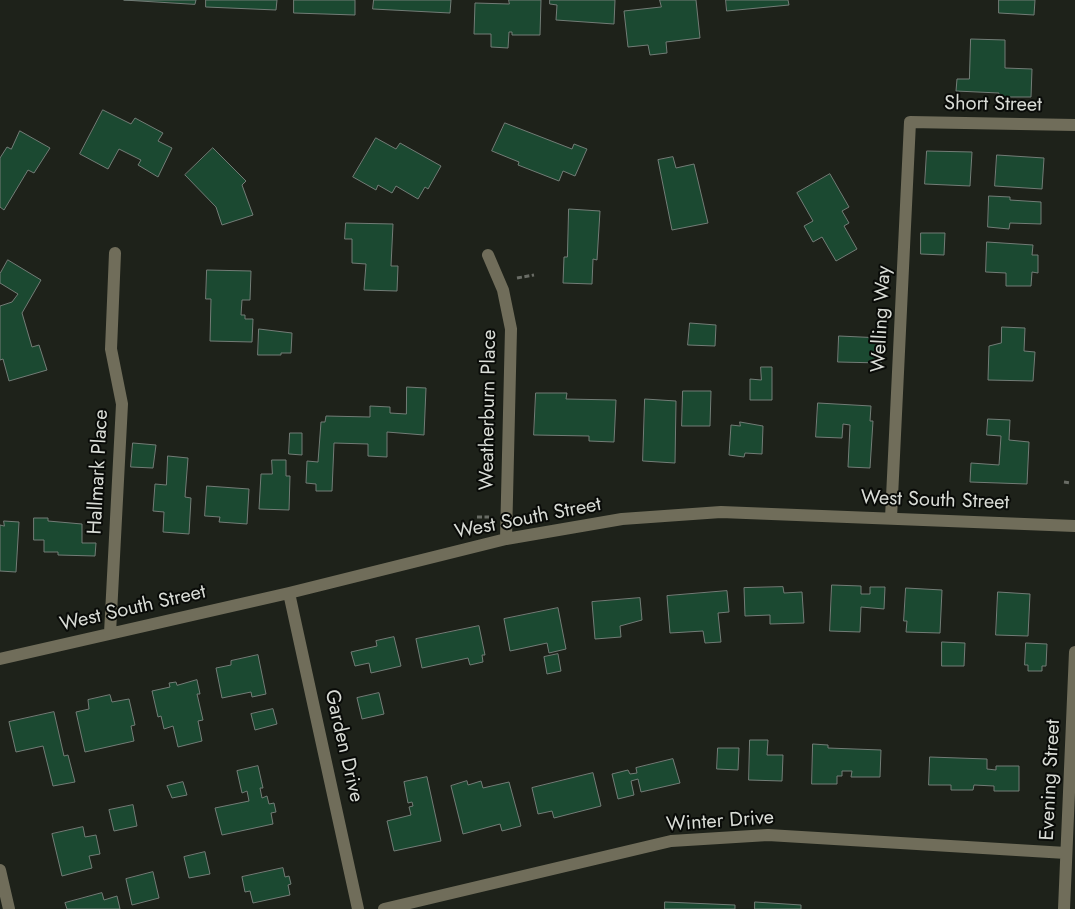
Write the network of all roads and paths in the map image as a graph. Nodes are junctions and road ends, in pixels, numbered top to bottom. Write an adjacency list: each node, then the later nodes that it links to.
1 (910, 122): 2 (street, Short Street); 11 (street, Welling Way)
2 (1075, 125)
3 (115, 253): 15 (street, Hallmark Place)
4 (488, 255): 13 (street, Weatherburn Place)
5 (525, 275): 6 (path)
6 (534, 276)
7 (1064, 482): 8 (path)
8 (1071, 483)
9 (477, 517): 10 (path)
10 (486, 518)
11 (891, 518): 12 (street, West South Street); 13 (street, West South Street)
12 (1075, 526)
13 (506, 539): 14 (street, West South Street)
14 (289, 593): 15 (street, West South Street); 21 (street, Garden Drive)
15 (110, 634): 17 (street, West South Street)
16 (1075, 652): 18 (street, Evening Street)
17 (0, 659)
18 (1066, 853): 22 (street, Winter Drive); 23 (street, Evening Street)
19 (0, 870): 20 (street)
20 (9, 909)
21 (358, 909)
22 (384, 909)
23 (1064, 909)

